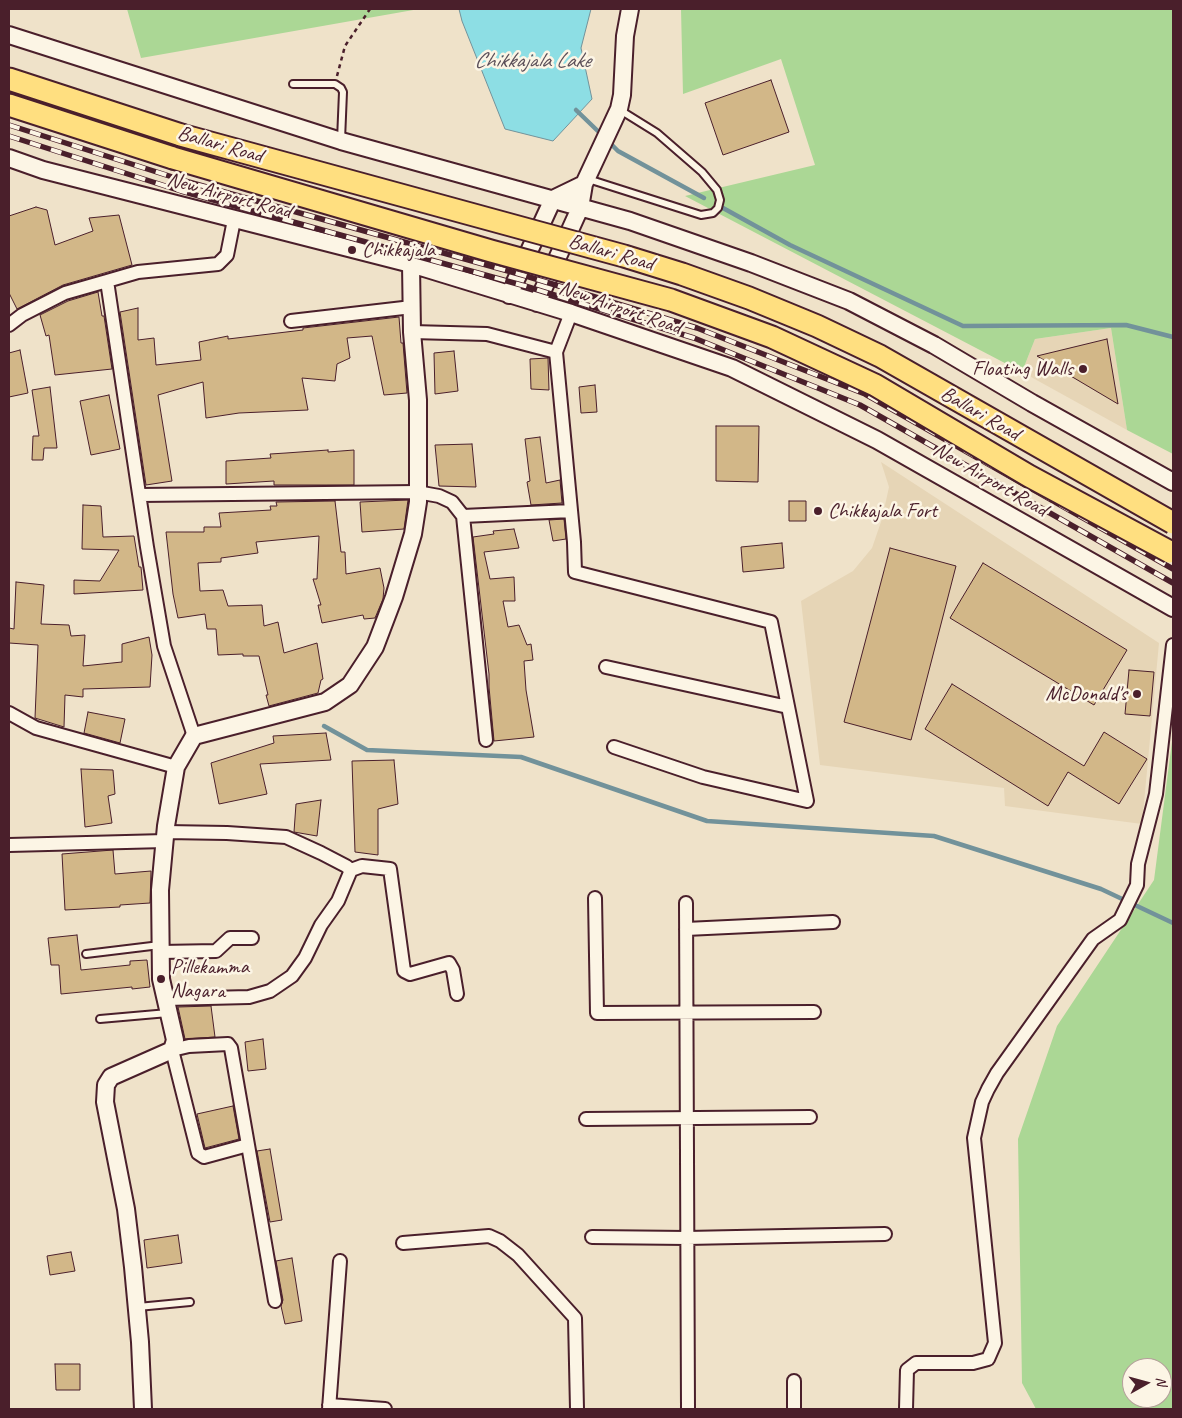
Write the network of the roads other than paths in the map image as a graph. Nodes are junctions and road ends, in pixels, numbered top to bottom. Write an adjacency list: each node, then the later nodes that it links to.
1 (630, 9): 6 (street)
2 (9, 34): 7 (street)
3 (9, 79): 28 (highway, Ballari Road, bridge)
4 (293, 84): 7 (lane)
5 (9, 105): 29 (highway, Ballari Road, bridge)
6 (619, 109): 9 (street); 9 (lane)
7 (341, 141): 10 (street)
8 (9, 158): 12 (street, New Airport Road)
9 (585, 181): 10 (street); 11 (street)
10 (553, 199): 11 (street); 15 (street)
11 (580, 208): 16 (street); 23 (street)
12 (234, 220): 13 (street, New Airport Road); 14 (street)
13 (411, 264): 15 (street, New Airport Road); 17 (street)
14 (107, 281): 20 (street); 25 (street)
15 (509, 294): 16 (street, New Airport Road)
16 (537, 303): 18 (street, New Airport Road)
17 (412, 308): 19 (street); 21 (street)
18 (571, 313): 22 (street); 30 (street, New Airport Road)
19 (291, 321)
20 (9, 324)
21 (412, 332): 22 (street); 24 (street)
22 (556, 352): 26 (street)
23 (1173, 482)
24 (417, 492): 25 (street); 27 (street); 35 (street)
25 (140, 495): 35 (street)
26 (571, 511): 27 (street); 33 (street)
27 (463, 516): 36 (street)
28 (1173, 524)
29 (1171, 553)
30 (1173, 608)
31 (1173, 645): 74 (street)
32 (606, 667): 33 (street)
33 (788, 707): 37 (street)
34 (9, 713): 38 (street)
35 (194, 736): 38 (street)
36 (486, 740)
37 (614, 747)
38 (176, 767): 39 (street)
39 (165, 837): 40 (street); 41 (street); 47 (street)
40 (9, 845)
41 (351, 870): 49 (street); 50 (street)
42 (595, 898): 52 (street)
43 (686, 903): 45 (street)
44 (833, 922): 45 (street)
45 (686, 929): 52 (street)
46 (252, 938): 47 (street)
47 (161, 948): 48 (lane); 50 (street)
48 (86, 954)
49 (457, 994)
50 (168, 1006): 53 (lane); 54 (street)
51 (814, 1012): 52 (street)
52 (686, 1013): 57 (street)
53 (100, 1019)
54 (172, 1050): 58 (street); 58 (street); 66 (street)
55 (810, 1117): 57 (street)
56 (586, 1119): 57 (street)
57 (687, 1119): 61 (street)
58 (248, 1145): 64 (street)
59 (885, 1234): 61 (street)
60 (592, 1237): 61 (street)
61 (687, 1238): 72 (street)
62 (403, 1243): 71 (street)
63 (340, 1260): 68 (street)
64 (275, 1301)
65 (190, 1302): 66 (lane)
66 (137, 1308): 69 (street)
67 (794, 1382): 73 (street)
68 (329, 1407): 70 (street)
69 (143, 1409)
70 (384, 1409)
71 (577, 1409)
72 (688, 1409)
73 (794, 1409)
74 (906, 1409)

